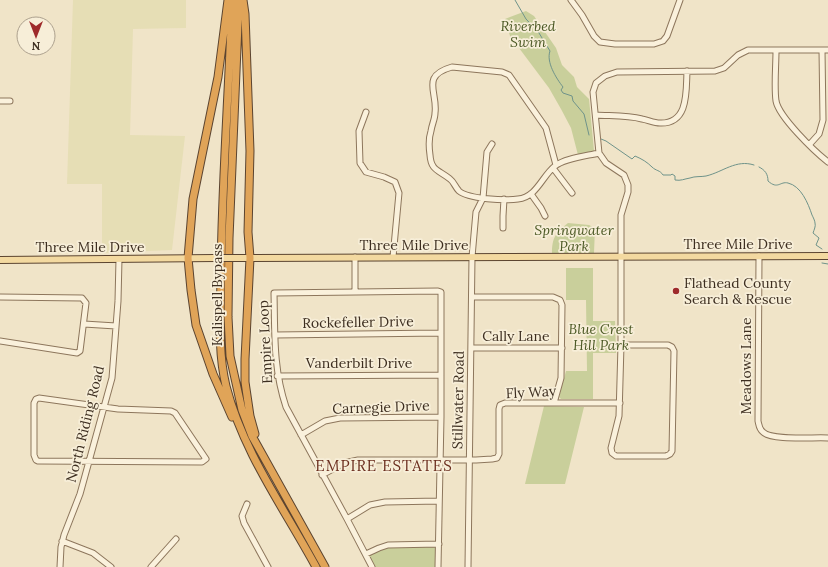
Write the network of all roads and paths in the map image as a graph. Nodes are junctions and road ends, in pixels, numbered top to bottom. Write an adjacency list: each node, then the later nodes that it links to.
1 (228, 0): 31 (highway)
2 (232, 0): 52 (highway, Kalispell Bypass)
3 (239, 0): 55 (highway, Kalispell Bypass)
4 (243, 0): 32 (highway)
5 (571, 0): 6 (street)
6 (680, 0)
7 (776, 50): 8 (street); 9 (street); 15 (street)
8 (825, 50): 15 (street)
9 (687, 70): 13 (street); 13 (street)
10 (0, 101): 11 (street)
11 (10, 101)
12 (366, 112): 29 (street)
13 (596, 115): 16 (street)
14 (492, 144): 21 (street, Stillwater Road)
15 (809, 145): 17 (street)
16 (599, 153): 18 (street); 25 (street)
17 (828, 162)
18 (555, 167): 19 (street); 20 (street); 21 (street)
19 (572, 193)
20 (531, 194): 22 (street); 23 (street)
21 (483, 198): 22 (street); 30 (street, Stillwater Road)
22 (504, 199): 24 (street)
23 (545, 216)
24 (504, 228)
25 (620, 256): 26 (main road, Three Mile Drive); 30 (main road, Three Mile Drive); 43 (street)
26 (758, 256): 27 (main road, Three Mile Drive); 54 (street, Meadows Lane)
27 (828, 256)
28 (355, 257): 29 (main road, Three Mile Drive); 32 (main road, Three Mile Drive); 35 (street)
29 (393, 257): 30 (main road, Three Mile Drive)
30 (472, 257): 37 (street, Stillwater Road)
31 (188, 258): 32 (main road, Three Mile Drive, bridge); 33 (main road, Three Mile Drive); 52 (highway)
32 (250, 258): 55 (highway)
33 (120, 259): 34 (main road, Three Mile Drive); 39 (street, North Riding Road)
34 (0, 260)
35 (355, 292): 40 (street, Empire Loop); 41 (street, Empire Loop)
36 (0, 297): 38 (street)
37 (473, 297): 44 (street, Stillwater Road); 45 (street)
38 (84, 324): 39 (street); 42 (street)
39 (116, 326): 50 (street, North Riding Road)
40 (441, 333): 41 (street, Rockefeller Drive); 46 (street, Empire Loop)
41 (275, 335): 47 (street, Empire Loop)
42 (0, 341)
43 (621, 345): 49 (street); 49 (street)
44 (471, 348): 45 (street, Cally Lane); 57 (street, Stillwater Road)
45 (562, 348): 48 (street)
46 (441, 375): 47 (street, Vanderbilt Drive); 51 (street, Empire Loop)
47 (277, 376): 53 (street, Empire Loop)
48 (554, 403): 49 (street, Fly Way); 57 (street, Fly Way)
49 (620, 403)
50 (104, 407): 58 (street, North Riding Road); 58 (street); 58 (street)
51 (441, 417): 53 (street, Carnegie Drive); 56 (street, Empire Loop)
52 (240, 429): 71 (highway, Kalispell Bypass)
53 (301, 435): 59 (street, Empire Loop)
54 (828, 438)
55 (258, 448): 72 (highway, Kalispell Bypass)
56 (440, 460): 57 (street); 59 (street); 60 (street, Empire Loop)
57 (469, 460): 75 (street, Stillwater Road)
58 (89, 462): 64 (street, North Riding Road)
59 (322, 475): 62 (street, Empire Loop)
60 (439, 501): 62 (street); 65 (street, Empire Loop)
61 (247, 504): 70 (street)
62 (347, 519): 66 (street, Empire Loop)
63 (176, 539): 69 (street)
64 (62, 541): 67 (street, North Riding Road); 68 (street)
65 (438, 544): 66 (street); 74 (street, Empire Loop)
66 (366, 554): 73 (street, Empire Loop)
67 (60, 567)
68 (111, 567)
69 (151, 567)
70 (268, 567)
71 (316, 567)
72 (325, 567)
73 (372, 567)
74 (438, 567)
75 (468, 567)

